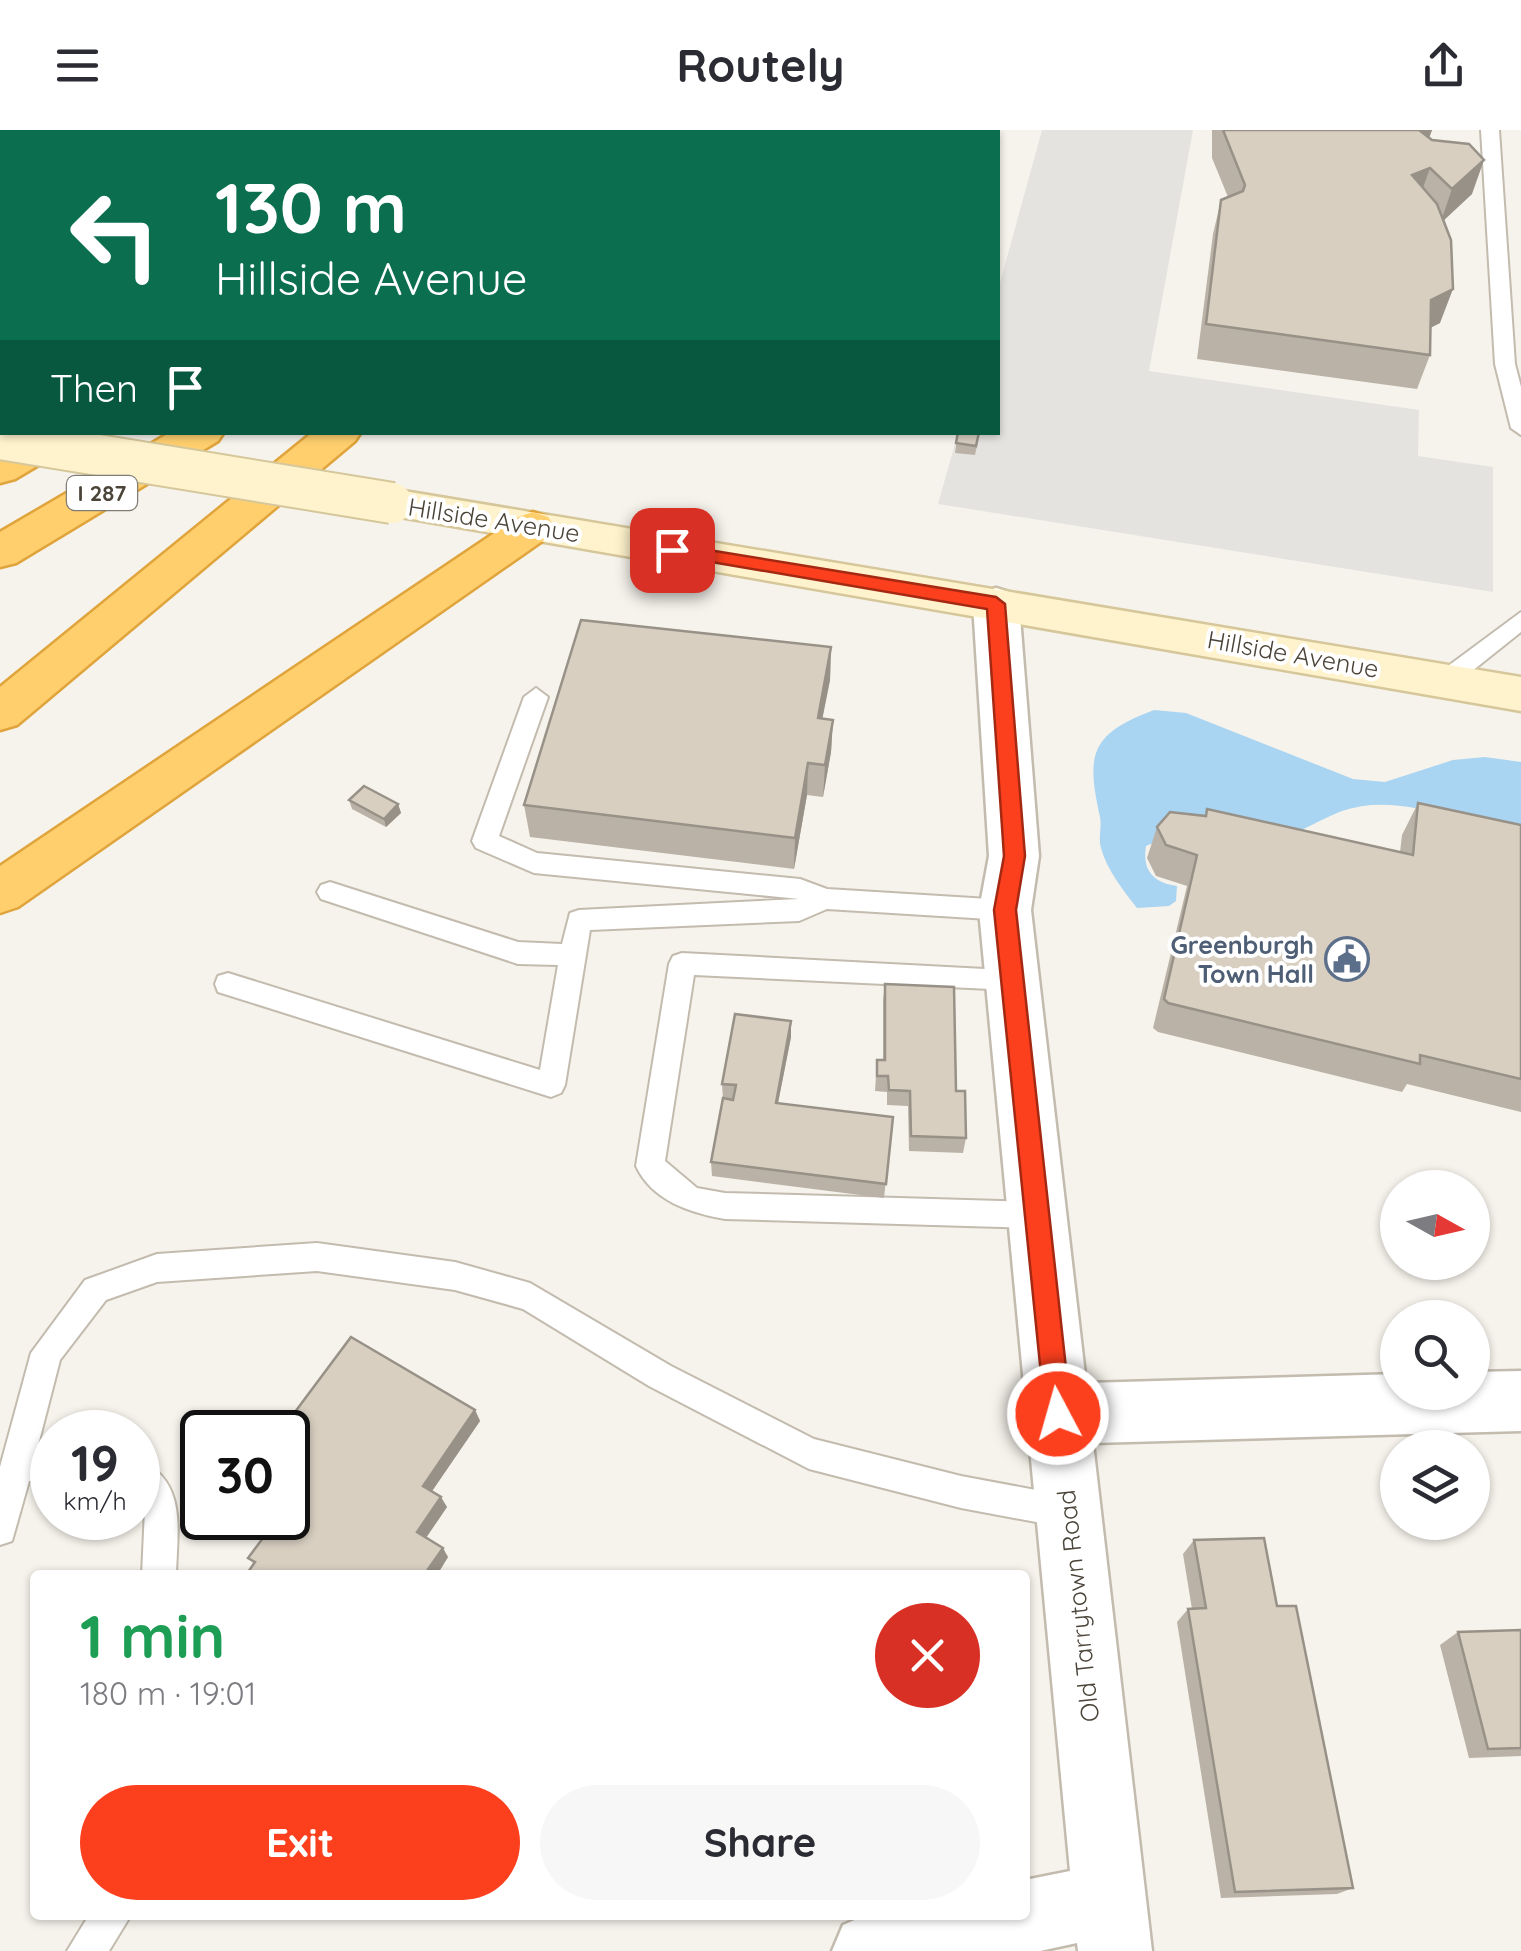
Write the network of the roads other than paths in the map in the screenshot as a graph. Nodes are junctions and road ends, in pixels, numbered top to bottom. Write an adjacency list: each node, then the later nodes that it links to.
1 (1490, 130): 2 (lane)
2 (1494, 205): 3 (lane); 4 (lane)
3 (1521, 217)
4 (1521, 428)
5 (59, 435): 9 (highway)
6 (198, 435): 11 (highway, I 287)
7 (336, 435): 17 (highway)
8 (0, 439): 10 (main road, Hillside Avenue, bridge)
9 (0, 469)
10 (532, 527): 12 (main road, Hillside Avenue); 19 (highway)
11 (0, 552)
12 (996, 604): 14 (main road, Hillside Avenue); 21 (street, Old Tarrytown Road)
13 (1521, 620): 14 (lane)
14 (1444, 680): 15 (main road, Hillside Avenue)
15 (1521, 694)
16 (536, 697): 20 (lane)
17 (0, 713)
18 (330, 892): 22 (lane)
19 (0, 893)
20 (825, 899): 21 (lane); 22 (lane)
21 (1005, 910): 23 (street, Old Tarrytown Road)
22 (572, 954): 24 (lane)
23 (1012, 979): 25 (street, Old Tarrytown Road); 25 (lane)
24 (228, 984)
25 (1038, 1215): 27 (street, Old Tarrytown Road)
26 (1521, 1400): 27 (street)
27 (1058, 1414): 31 (street, Old Tarrytown Road)
28 (30, 1465): 29 (lane)
29 (17, 1466): 31 (lane); 32 (lane)
30 (160, 1501): 33 (lane)
31 (1068, 1512): 35 (street, Old Tarrytown Road)
32 (0, 1529)
33 (159, 1570)
34 (108, 1920): 36 (lane)
35 (1112, 1925): 37 (street)
36 (86, 1951)
37 (869, 1951)

